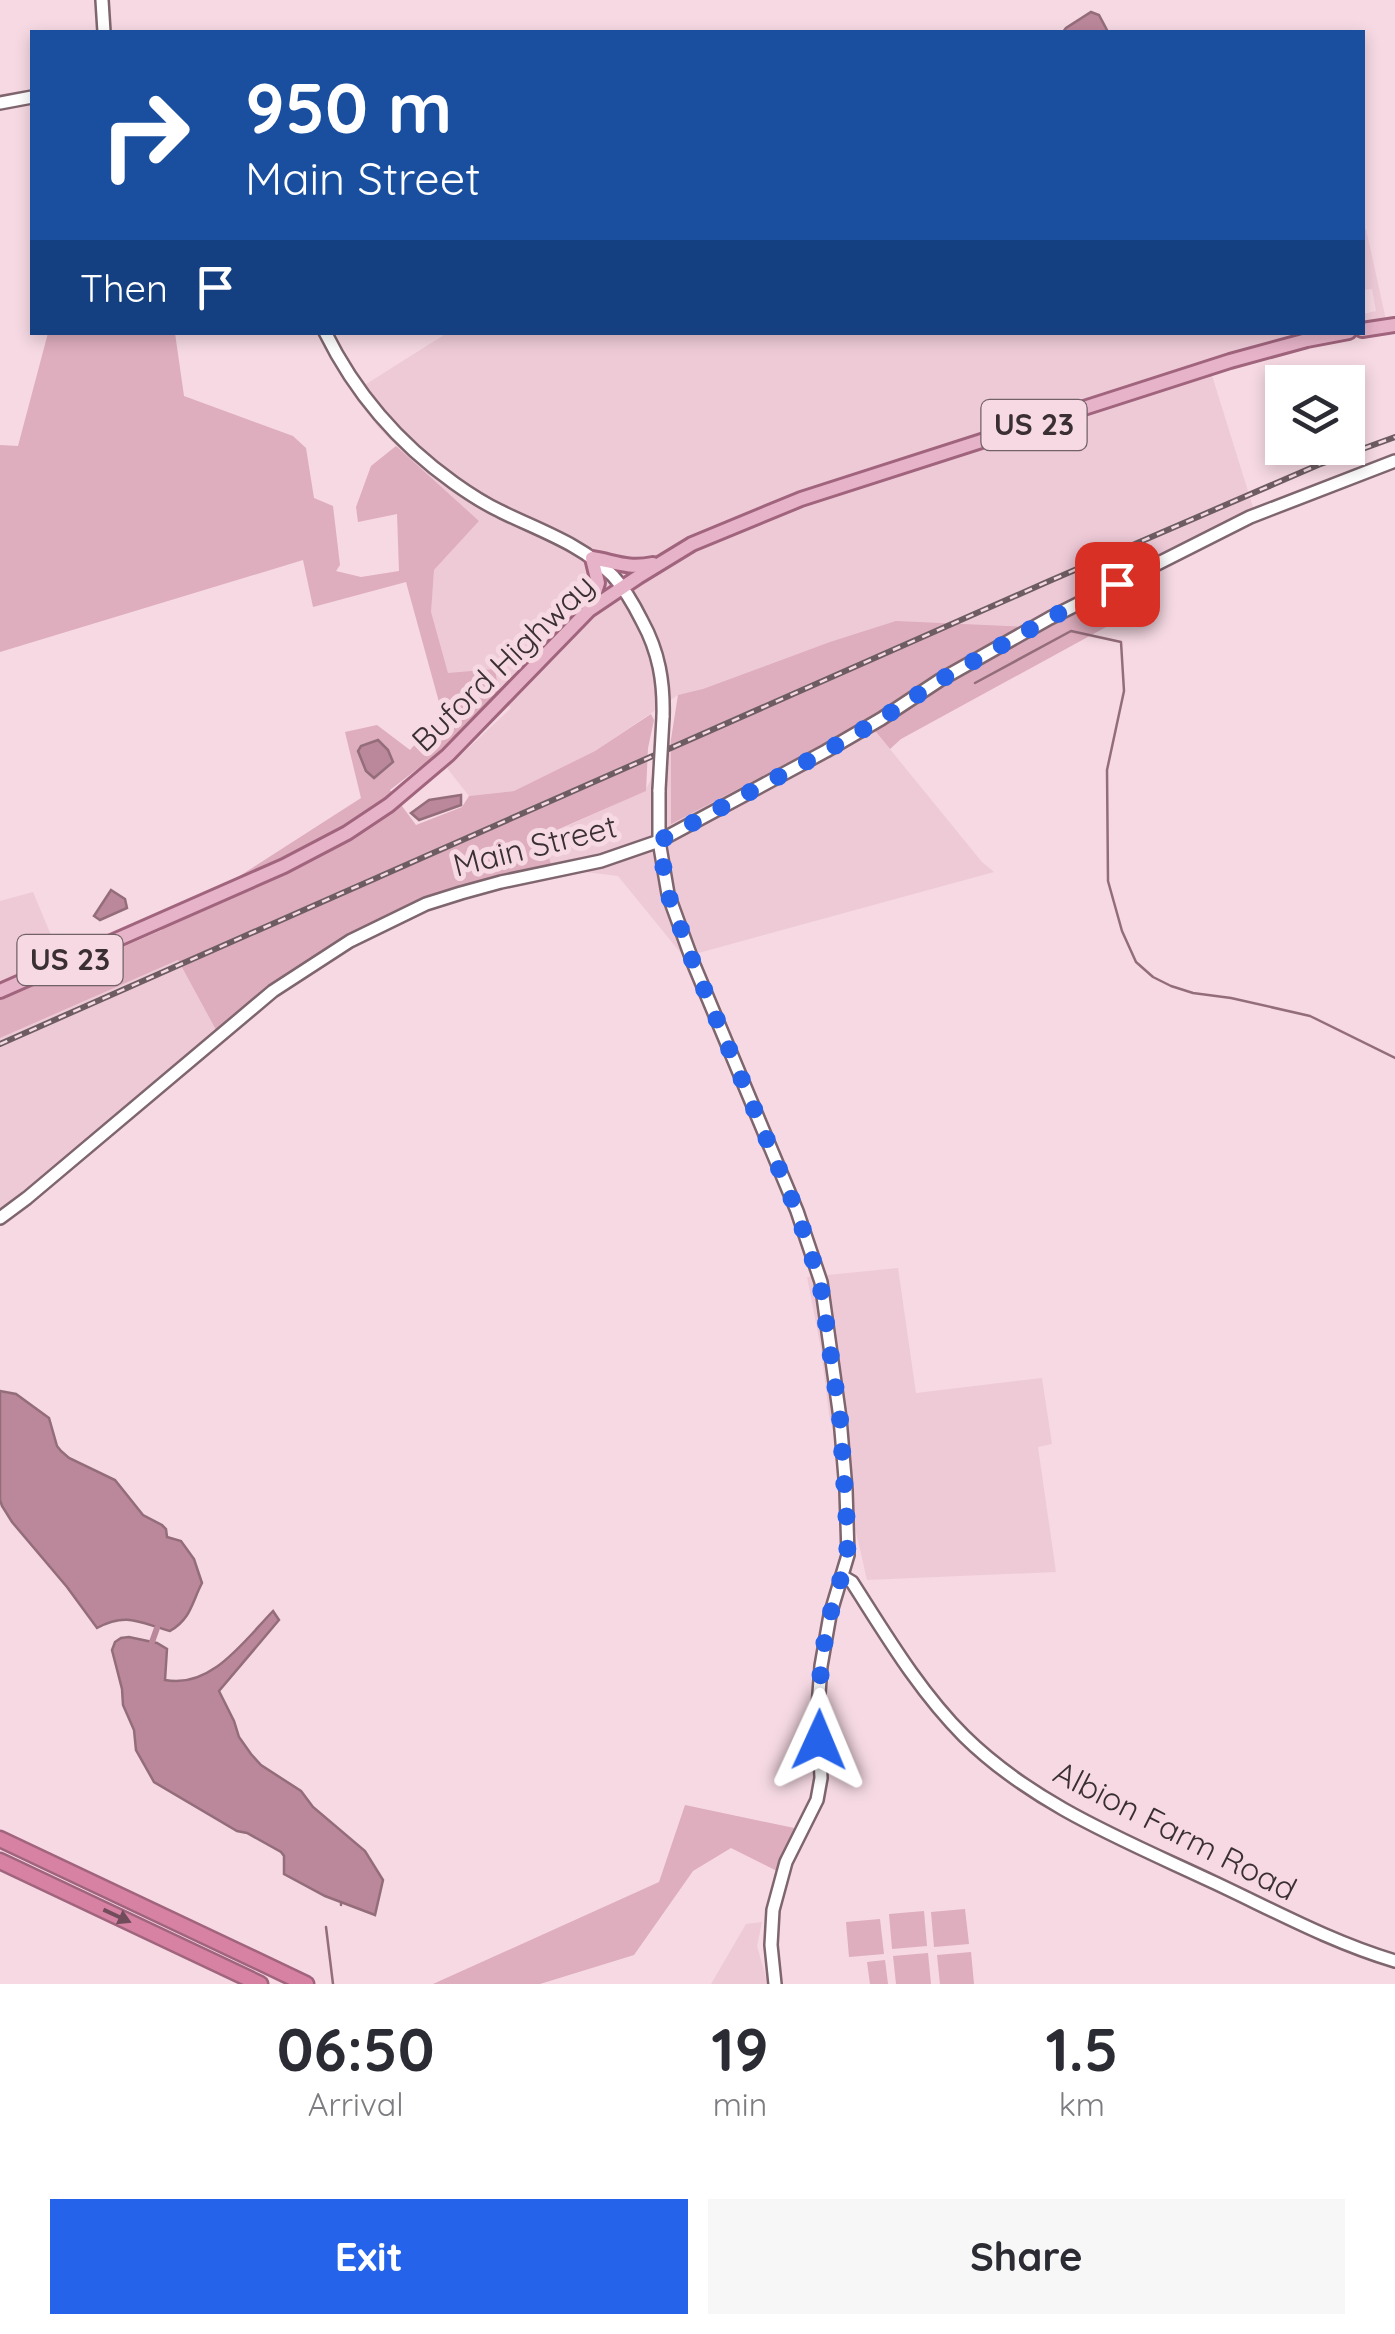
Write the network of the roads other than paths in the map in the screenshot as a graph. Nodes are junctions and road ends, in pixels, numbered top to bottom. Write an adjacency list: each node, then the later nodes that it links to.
1 (102, 0): 2 (street)
2 (104, 30)
3 (30, 97): 4 (street)
4 (0, 103)
5 (1395, 325): 6 (main road)
6 (1365, 330)
7 (326, 335): 10 (street)
8 (1333, 335): 11 (main road, Buford Highway / US 23)
9 (1395, 461): 14 (street, Main Street)
10 (592, 558): 11 (main road); 12 (street); 13 (main road)
11 (663, 562): 12 (main road, Buford Highway / US 23)
12 (623, 588): 13 (main road, Buford Highway / US 23); 14 (street, bridge)
13 (589, 610): 15 (main road, Buford Highway / US 23)
14 (659, 841): 16 (street, Main Street); 17 (street)
15 (0, 991)
16 (0, 1218)
17 (842, 1576): 20 (street, Albion Farm Road); 23 (street)
18 (0, 1839): 22 (highway)
19 (0, 1861): 21 (highway, one-way to 21)
20 (1395, 1961)
21 (260, 1984)
22 (306, 1984)
23 (775, 1984)

